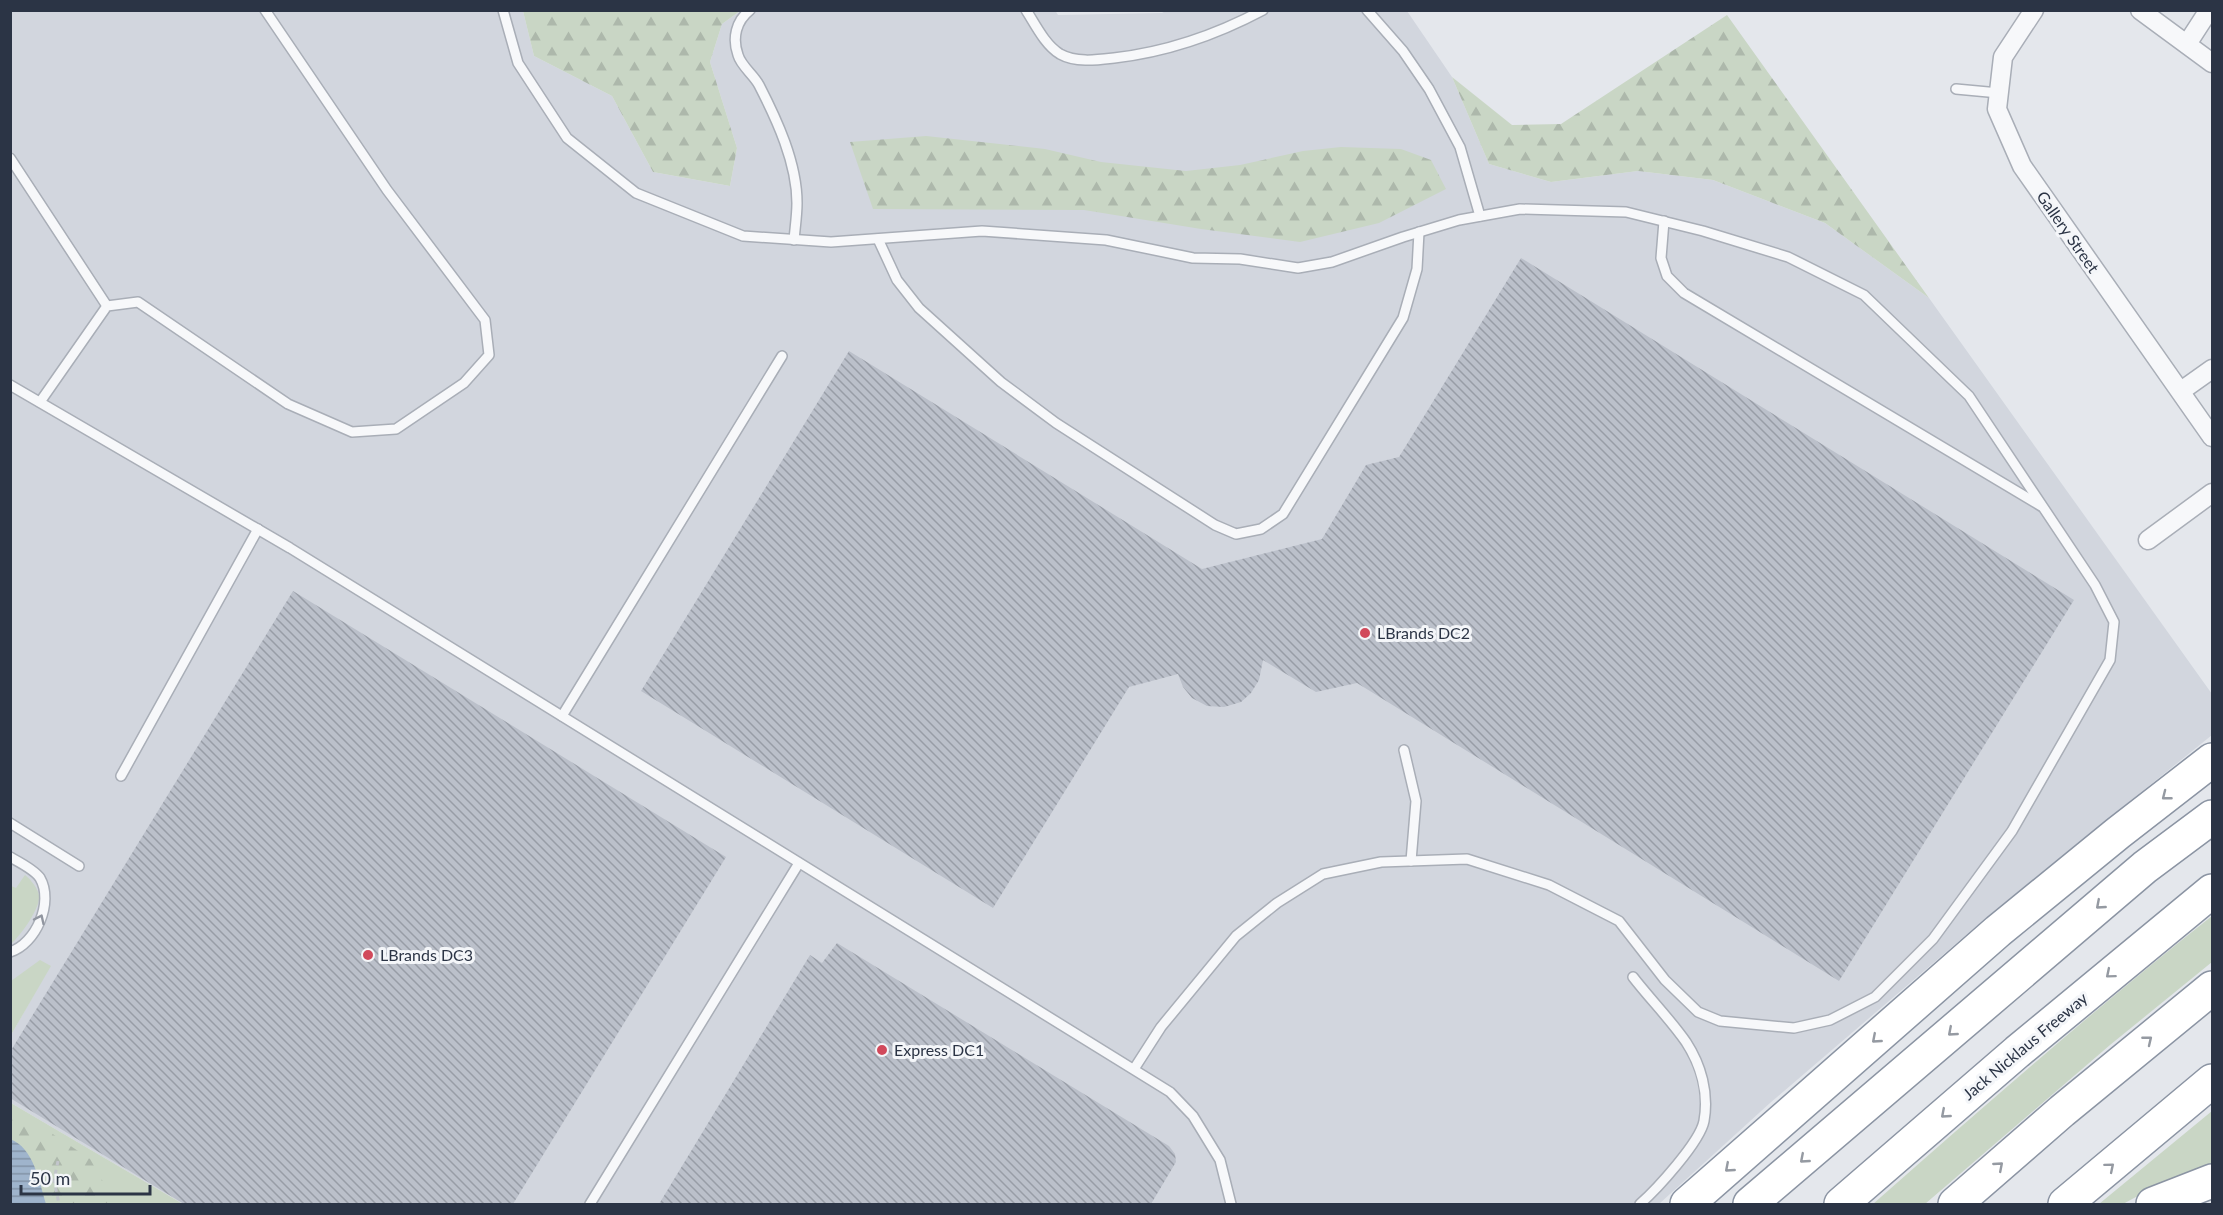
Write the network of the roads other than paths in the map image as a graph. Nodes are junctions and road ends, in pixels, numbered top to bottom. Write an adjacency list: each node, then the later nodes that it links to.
1 (265, 10): 20 (lane)
2 (503, 10): 19 (lane)
3 (750, 10): 19 (lane)
4 (1026, 10): 5 (lane)
5 (1263, 10)
6 (1367, 10): 15 (lane)
7 (2034, 10): 13 (street, Gallery Street)
8 (2140, 10): 10 (street)
9 (2209, 10): 10 (street)
10 (2187, 44): 11 (street)
11 (2212, 63)
12 (1956, 89): 13 (lane)
13 (1999, 93): 24 (street, Gallery Street)
14 (10, 158): 20 (lane)
15 (1480, 216): 16 (lane); 17 (lane)
16 (1664, 221): 28 (lane); 28 (lane)
17 (1419, 232): 18 (lane); 18 (lane)
18 (878, 239): 19 (lane)
19 (794, 240)
20 (107, 306): 25 (lane)
21 (782, 356): 31 (lane)
22 (2212, 369): 24 (street)
23 (10, 385): 25 (lane)
24 (2181, 391): 26 (street, Gallery Street)
25 (40, 402): 29 (lane)
26 (2212, 437)
27 (2212, 494): 30 (street)
28 (2043, 507): 38 (lane)
29 (258, 529): 31 (lane); 34 (lane)
30 (2148, 540)
31 (562, 716): 39 (lane)
32 (1404, 750): 38 (lane)
33 (2212, 760): 51 (highway, one-way to 51)
34 (121, 776)
35 (2212, 816): 52 (highway, one-way to 52)
36 (10, 823): 40 (lane)
37 (10, 857): 42 (lane, one-way to 37)
38 (1411, 861): 45 (lane)
39 (799, 863): 45 (lane); 49 (lane)
40 (80, 866)
41 (2212, 891): 53 (highway, Jack Nicklaus Freeway, one-way to 53)
42 (10, 952)
43 (1633, 977): 50 (lane)
44 (2212, 988): 54 (highway, one-way to 44)
45 (1134, 1069): 48 (lane)
46 (2212, 1080): 55 (highway, one-way to 46)
47 (2212, 1181): 56 (highway)
48 (1229, 1203)
49 (590, 1204)
50 (1640, 1204)
51 (1687, 1204)
52 (1750, 1204)
53 (1841, 1204)
54 (1955, 1204)
55 (2066, 1204)
56 (2153, 1204)

